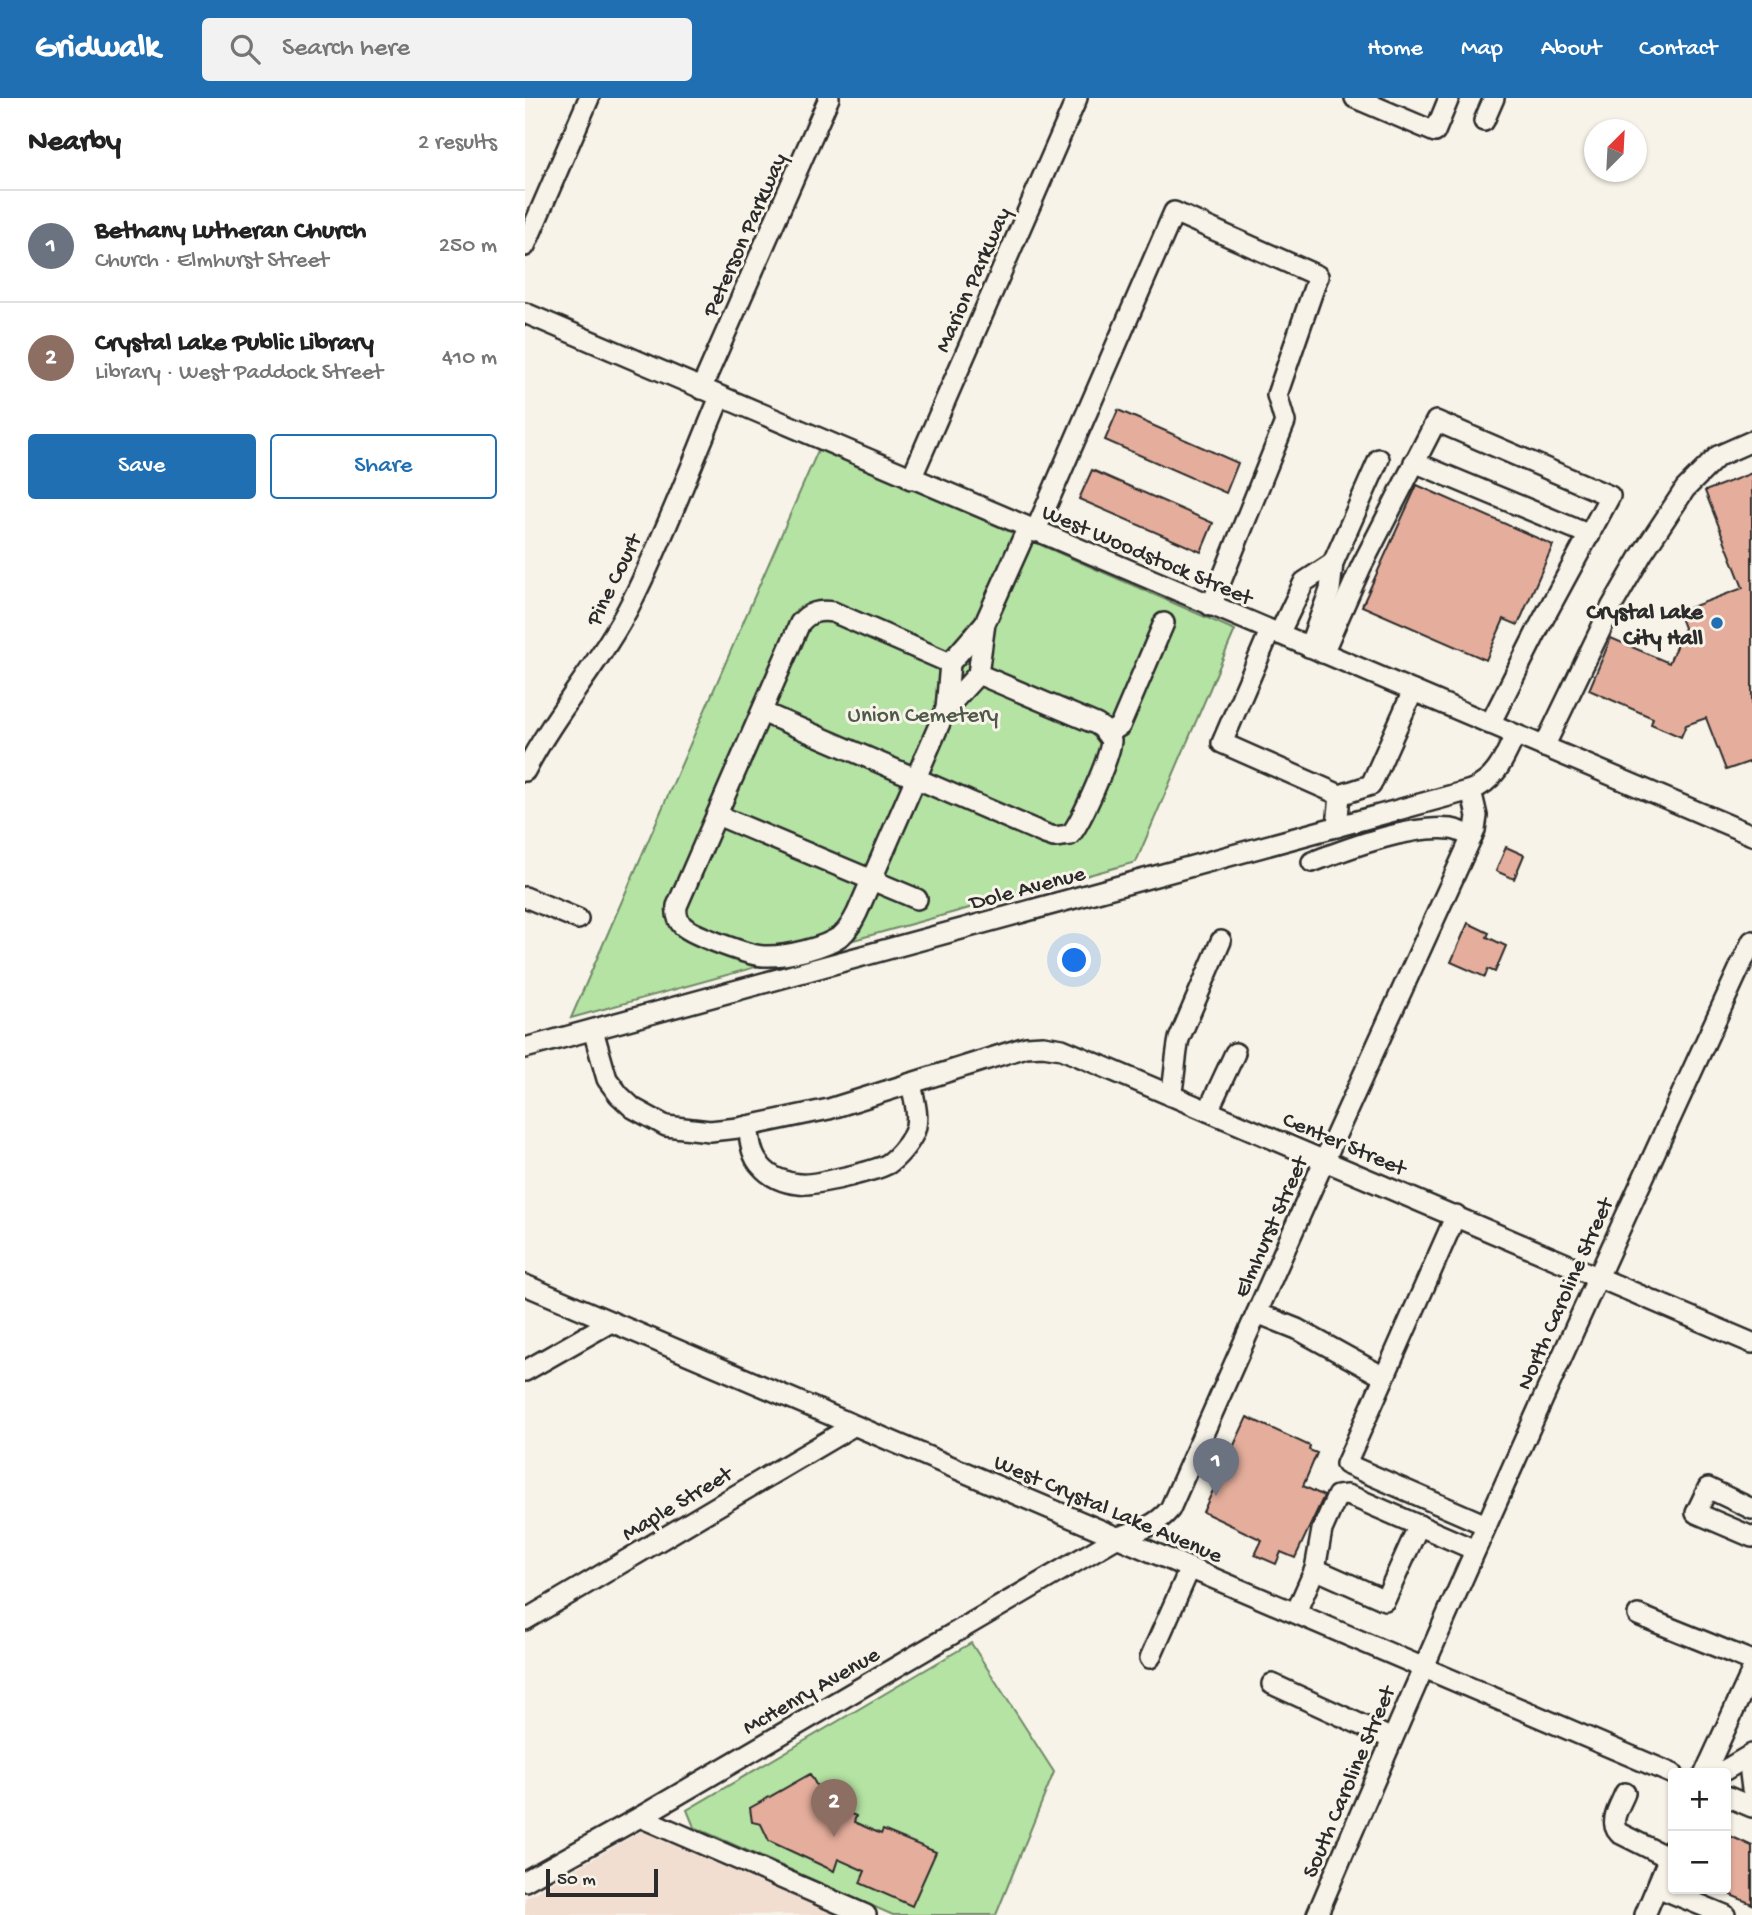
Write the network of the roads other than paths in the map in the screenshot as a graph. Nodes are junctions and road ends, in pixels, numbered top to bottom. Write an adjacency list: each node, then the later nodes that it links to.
1 (589, 98): 8 (street)
2 (829, 98): 10 (street, Peterson Parkway)
3 (1077, 98): 15 (street, Marion Parkway)
4 (1355, 98): 5 (street)
5 (1449, 98)
6 (1494, 98): 7 (street)
7 (1484, 121)
8 (525, 246)
9 (525, 313): 10 (street, West Woodstock Street)
10 (701, 389): 11 (street, West Woodstock Street)
11 (720, 397): 15 (street, West Woodstock Street); 33 (street, Pine Court)
12 (1752, 440): 32 (street)
13 (1379, 459): 18 (street)
14 (1414, 463): 17 (street); 17 (street); 23 (street)
15 (911, 479): 16 (street, West Woodstock Street)
16 (1031, 530): 19 (street, West Woodstock Street); 19 (street); 20 (street)
17 (1590, 535): 29 (street)
18 (1333, 563): 22 (street); 23 (street)
19 (1211, 606): 22 (street, West Woodstock Street)
20 (985, 623): 24 (street); 25 (street)
21 (1164, 624): 30 (street)
22 (1275, 633): 23 (street, West Woodstock Street); 36 (street)
23 (1316, 650): 26 (street, West Woodstock Street)
24 (950, 663): 27 (street); 28 (street)
25 (978, 674): 27 (street); 30 (street)
26 (1413, 691): 29 (street, West Woodstock Street); 36 (street)
27 (946, 709): 34 (street)
28 (762, 712): 34 (street); 37 (street)
29 (1490, 724): 31 (street, West Woodstock Street)
30 (1107, 734): 34 (street)
31 (1515, 735): 32 (street, West Woodstock Street); 35 (street, Dole Avenue)
32 (1544, 747): 39 (street, West Woodstock Street)
33 (525, 771)
34 (916, 778): 42 (street)
35 (1471, 790): 38 (street, Dole Avenue); 40 (street, Elmhurst Street)
36 (1340, 795): 38 (street)
37 (717, 815): 42 (street); 42 (street)
38 (1337, 827): 48 (street, Dole Avenue)
39 (1751, 833)
40 (1472, 836): 41 (street); 55 (street, Elmhurst Street)
41 (1312, 862)
42 (871, 880): 44 (street)
43 (525, 897): 45 (street)
44 (917, 899)
45 (578, 919)
46 (1221, 941): 52 (street)
47 (1752, 941): 57 (street, North Caroline Street)
48 (593, 1030): 49 (street, Dole Avenue); 54 (street, Center Street)
49 (525, 1048)
50 (1235, 1053): 53 (street)
51 (912, 1083): 52 (street, Center Street); 54 (street, Center Street); 54 (street)
52 (1171, 1096): 53 (street, Center Street)
53 (1207, 1111): 55 (street, Center Street)
54 (748, 1126)
55 (1325, 1159): 56 (street, Center Street); 59 (street, Elmhurst Street)
56 (1456, 1215): 57 (street, Center Street); 63 (street)
57 (1597, 1276): 61 (street, Center Street); 67 (street, North Caroline Street)
58 (525, 1286): 60 (street, West Crystal Lake Avenue)
59 (1257, 1313): 63 (street); 68 (street, Elmhurst Street)
60 (611, 1322): 62 (street); 64 (street, West Crystal Lake Avenue)
61 (1752, 1343)
62 (525, 1371)
63 (1384, 1377): 67 (street)
64 (853, 1426): 68 (street, West Crystal Lake Avenue); 75 (street, Maple Street)
65 (1752, 1509): 69 (street)
66 (1419, 1525): 70 (street); 72 (street); 72 (street)
67 (1486, 1525): 70 (street, North Caroline Street)
68 (1118, 1537): 71 (street, West Crystal Lake Avenue); 91 (street, McHenry Avenue)
69 (1752, 1537)
70 (1475, 1550): 78 (street, North Caroline Street)
71 (1190, 1568): 73 (street, West Crystal Lake Avenue); 76 (street)
72 (1315, 1569): 73 (street)
73 (1296, 1612): 78 (street, West Crystal Lake Avenue)
74 (1638, 1615): 77 (street)
75 (525, 1620)
76 (1150, 1658)
77 (1752, 1661)
78 (1423, 1667): 81 (street, South Caroline Street); 86 (street, West Crystal Lake Avenue)
79 (1752, 1671): 84 (street)
80 (1272, 1684): 81 (street)
81 (1392, 1739): 97 (street, South Caroline Street)
82 (1752, 1754): 85 (street)
83 (1752, 1762): 87 (street)
84 (1707, 1768)
85 (1728, 1768)
86 (1668, 1772)
87 (1752, 1789)
88 (1625, 1793): 92 (street)
89 (1731, 1798): 90 (street)
90 (1752, 1807)
91 (640, 1817): 94 (street, McHenry Avenue); 96 (street)
92 (1668, 1852)
93 (1668, 1860): 95 (street)
94 (525, 1881)
95 (1657, 1887): 98 (street); 99 (street)
96 (866, 1915)
97 (1317, 1915)
98 (1645, 1915)
99 (1725, 1915)

